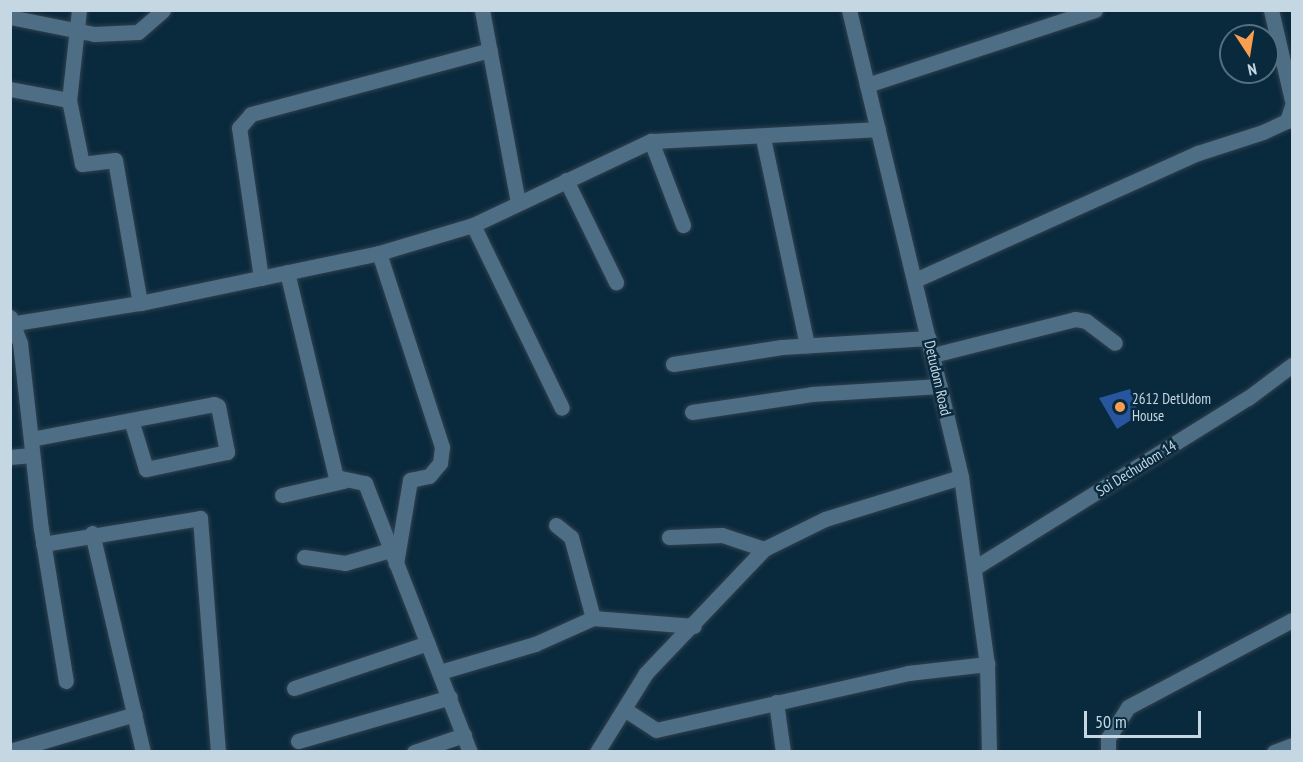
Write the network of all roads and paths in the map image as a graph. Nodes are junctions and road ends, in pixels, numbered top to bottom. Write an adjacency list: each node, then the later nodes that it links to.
1 (79, 10): 8 (street)
2 (163, 10): 8 (street)
3 (482, 10): 9 (street)
4 (849, 10): 10 (street, Detudom Road)
5 (1095, 10): 10 (street)
6 (1271, 10): 13 (street)
7 (10, 17): 8 (street)
8 (76, 33): 12 (street)
9 (490, 50): 19 (street); 24 (street)
10 (867, 85): 15 (street, Detudom Road)
11 (10, 89): 12 (street)
12 (69, 100): 27 (street)
13 (1293, 100)
14 (1293, 105): 25 (street)
15 (878, 129): 16 (street); 25 (street, Detudom Road)
16 (763, 138): 17 (street); 31 (street)
17 (651, 141): 18 (street); 21 (street)
18 (566, 180): 19 (street); 26 (street)
19 (518, 202): 20 (street)
20 (473, 225): 22 (street); 36 (street)
21 (683, 225)
22 (379, 253): 23 (street); 51 (street)
23 (287, 272): 24 (street); 43 (street)
24 (261, 278): 27 (street)
25 (915, 280): 29 (street, Detudom Road)
26 (616, 282)
27 (140, 303): 28 (street)
28 (13, 322): 39 (street)
29 (928, 338): 31 (street); 32 (street, Detudom Road)
30 (1115, 343): 32 (street)
31 (807, 345): 33 (street)
32 (933, 355): 35 (street, Detudom Road)
33 (673, 364)
34 (1293, 365): 52 (street, Soi Dechudom 14)
35 (940, 386): 37 (street); 42 (street, Detudom Road)
36 (562, 408)
37 (692, 412)
38 (131, 420): 38 (street); 39 (street)
39 (31, 439): 40 (street)
40 (32, 455): 41 (street); 48 (street)
41 (10, 457)
42 (961, 477): 49 (street); 52 (street, Detudom Road)
43 (343, 481): 44 (street); 51 (street)
44 (282, 495)
45 (556, 525): 53 (street)
46 (92, 533): 48 (street); 64 (street); 70 (street)
47 (669, 537): 49 (street)
48 (43, 544): 59 (street)
49 (764, 549): 55 (street)
50 (304, 557): 51 (street)
51 (393, 557): 56 (street)
52 (976, 567): 57 (street, Detudom Road)
53 (593, 618): 55 (street); 58 (street)
54 (1293, 620): 76 (street)
55 (694, 626): 63 (street)
56 (428, 643): 58 (street); 60 (street)
57 (987, 664): 62 (street); 75 (street, Detudom Road)
58 (440, 672): 61 (street)
59 (66, 681)
60 (294, 688)
61 (450, 697): 65 (street); 66 (street)
62 (776, 702): 63 (street); 74 (street)
63 (624, 709): 73 (street)
64 (135, 714): 68 (street); 69 (street)
65 (464, 735): 71 (street); 72 (street)
66 (298, 741)
67 (1293, 745): 77 (street)
68 (10, 751)
69 (143, 752)
70 (218, 752)
71 (414, 752)
72 (470, 752)
73 (597, 752)
74 (783, 752)
75 (989, 752)
76 (1108, 752)
77 (1274, 752)

